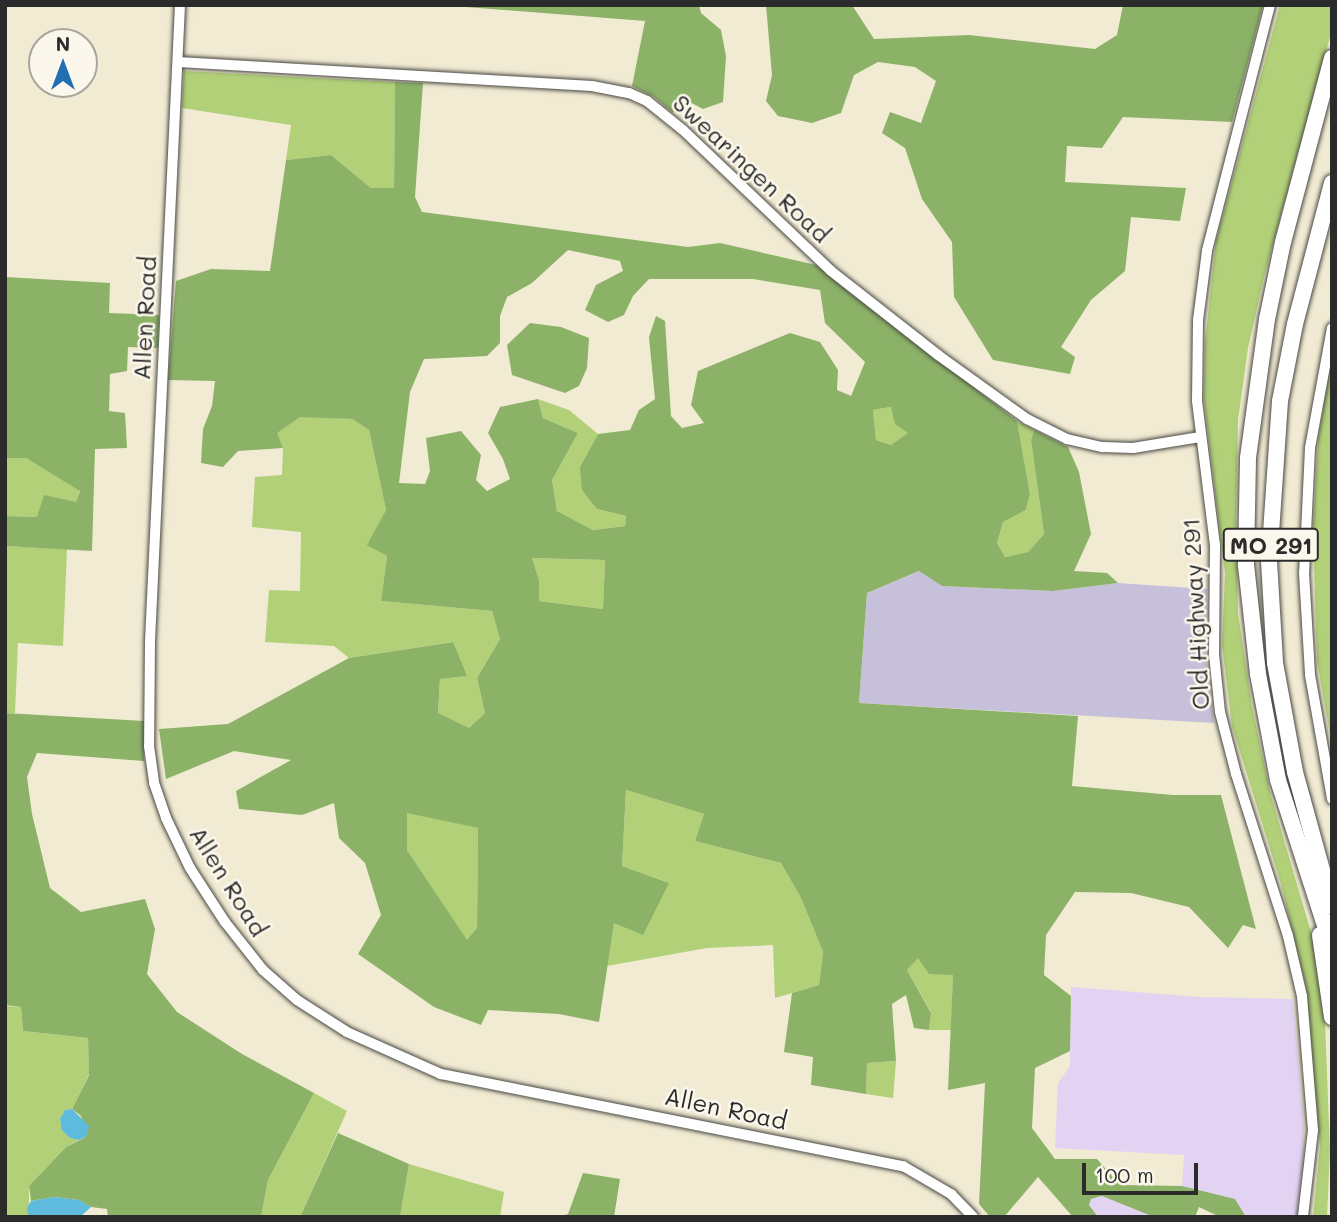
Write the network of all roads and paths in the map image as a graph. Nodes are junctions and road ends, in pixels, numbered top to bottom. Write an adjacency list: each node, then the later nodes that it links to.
1 (180, 5): 4 (street, Allen Road)
2 (1270, 5): 7 (street, Old Highway 291)
3 (1332, 58): 11 (highway, MO 291)
4 (178, 62): 7 (street, Swearingen Road); 14 (street, Allen Road)
5 (1332, 183): 9 (highway, MO 291)
6 (1332, 328): 8 (street)
7 (1200, 437): 15 (street, Old Highway 291)
8 (1332, 799)
9 (1323, 873): 10 (highway); 11 (highway, MO 291)
10 (1332, 895)
11 (1325, 907): 12 (highway, MO 291); 13 (highway)
12 (1332, 947)
13 (1332, 1017)
14 (973, 1217)
15 (1303, 1217)

